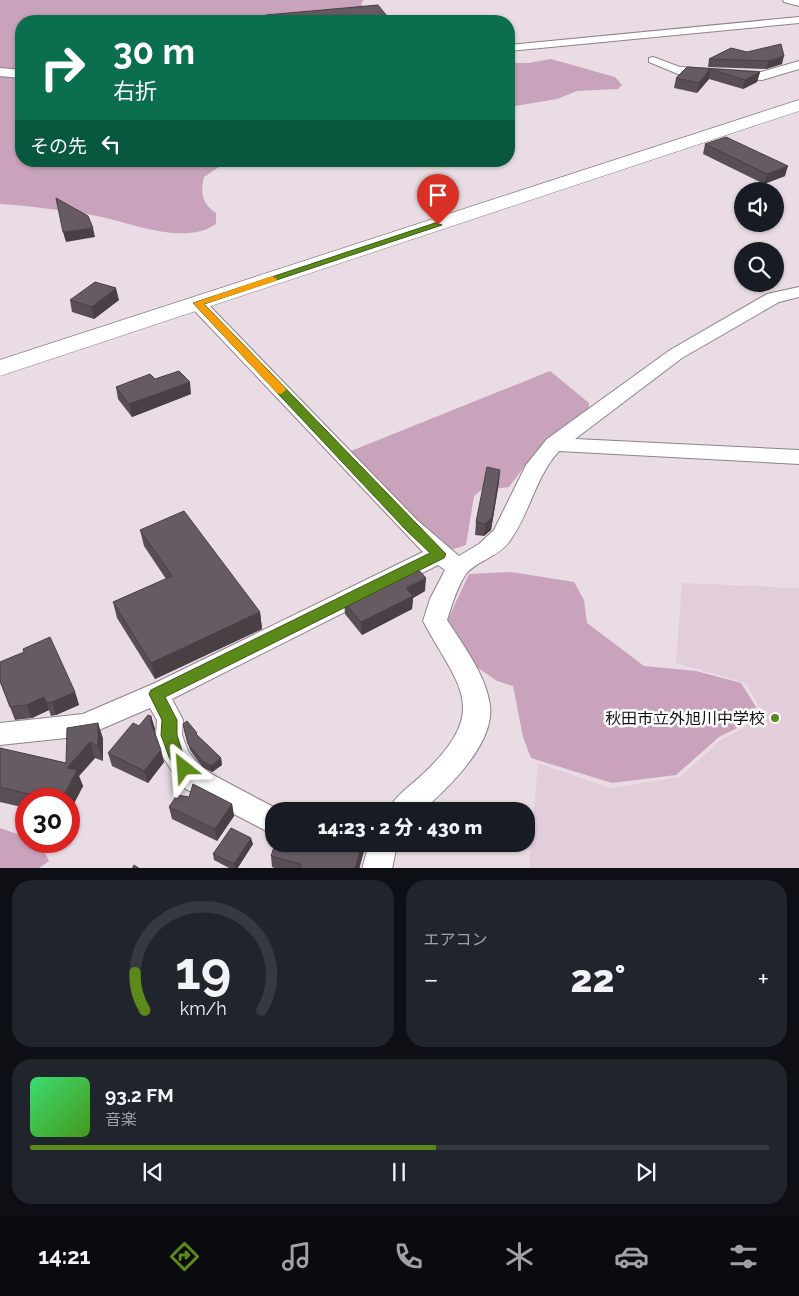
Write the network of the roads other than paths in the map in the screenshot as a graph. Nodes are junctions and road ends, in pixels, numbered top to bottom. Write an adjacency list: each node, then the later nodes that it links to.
1 (788, 0): 2 (street)
2 (799, 4)
3 (799, 20): 4 (street)
4 (515, 47)
5 (652, 60): 6 (street)
6 (799, 65)
7 (0, 72): 8 (street)
8 (15, 73)
9 (799, 105): 11 (street)
10 (799, 292): 13 (street)
11 (197, 303): 12 (street); 15 (street)
12 (0, 368)
13 (554, 444): 14 (street); 15 (street)
14 (799, 457)
15 (449, 561): 16 (street); 18 (street)
16 (156, 694): 17 (street); 19 (street)
17 (0, 734)
18 (413, 802)
19 (265, 817)
20 (381, 852): 21 (street)
21 (377, 868)

